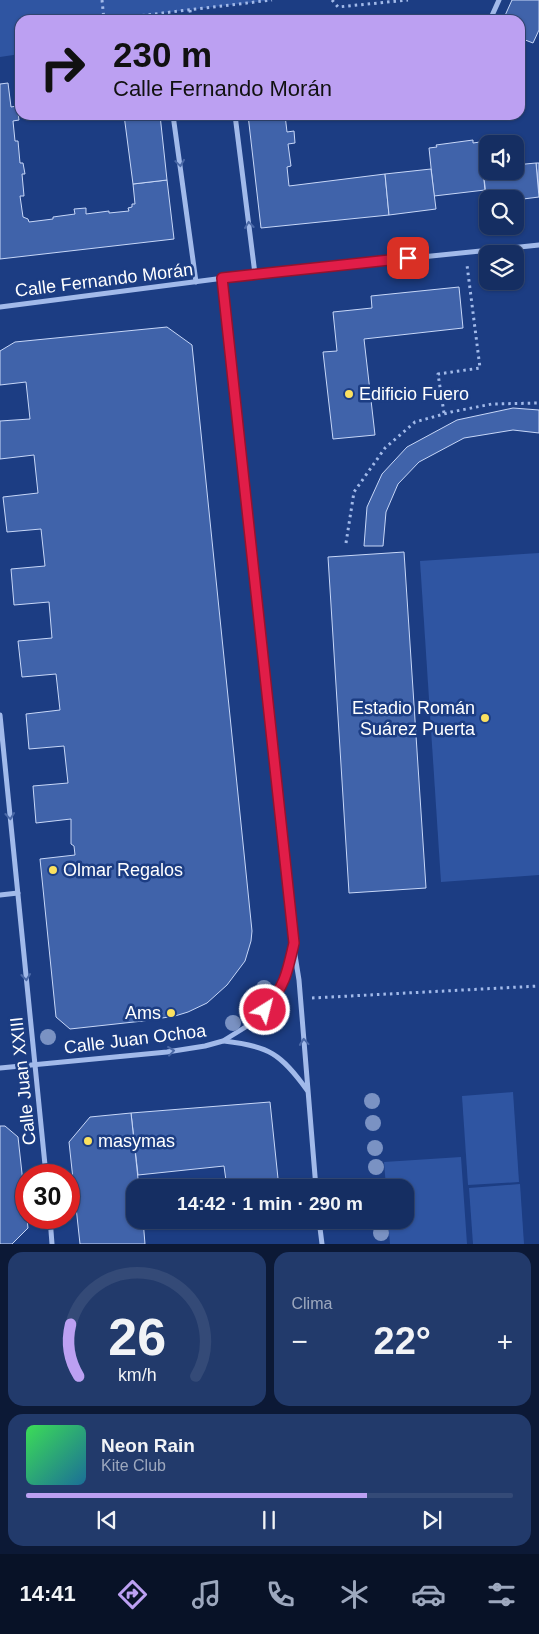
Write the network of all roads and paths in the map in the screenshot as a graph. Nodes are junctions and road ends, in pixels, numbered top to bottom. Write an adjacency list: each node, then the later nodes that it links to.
1 (102, 0): 7 (path)
2 (272, 0): 6 (path)
3 (332, 0): 4 (path)
4 (408, 0)
5 (499, 0): 10 (street)
6 (190, 10): 8 (path); 9 (path)
7 (104, 15)
8 (147, 15)
9 (190, 15)
10 (492, 15)
11 (174, 120): 17 (street, one-way to 17)
12 (236, 120): 15 (street, one-way to 12)
13 (539, 244): 14 (street, Calle Fernando Morán)
14 (466, 252): 15 (street, Calle Fernando Morán); 20 (path)
15 (255, 274): 16 (street, Calle Fernando Morán)
16 (222, 278): 17 (street, Calle Fernando Morán); 25 (street, Calle Juan Ochoa)
17 (196, 282): 18 (street, Calle Fernando Morán)
18 (0, 307)
19 (539, 403): 20 (path)
20 (444, 414): 21 (path)
21 (346, 543)
22 (0, 715): 23 (street, Calle Juan XXIII, one-way to 23)
23 (18, 893): 24 (street); 29 (street, Calle Juan XXIII, one-way to 29)
24 (0, 895)
25 (294, 943): 27 (street); 28 (street, Calle Juan Ochoa)
26 (539, 986): 27 (path)
27 (300, 999): 31 (street, one-way to 27)
28 (224, 1041): 29 (street, Calle Juan Ochoa, one-way to 28); 31 (street)
29 (36, 1065): 30 (street, Calle Juan Ochoa); 32 (street, Calle Juan XXIII)
30 (0, 1068)
31 (308, 1091): 33 (street)
32 (45, 1164)
33 (315, 1179)
34 (51, 1229): 36 (street)
35 (320, 1229): 37 (street)
36 (52, 1244)
37 (322, 1244)

